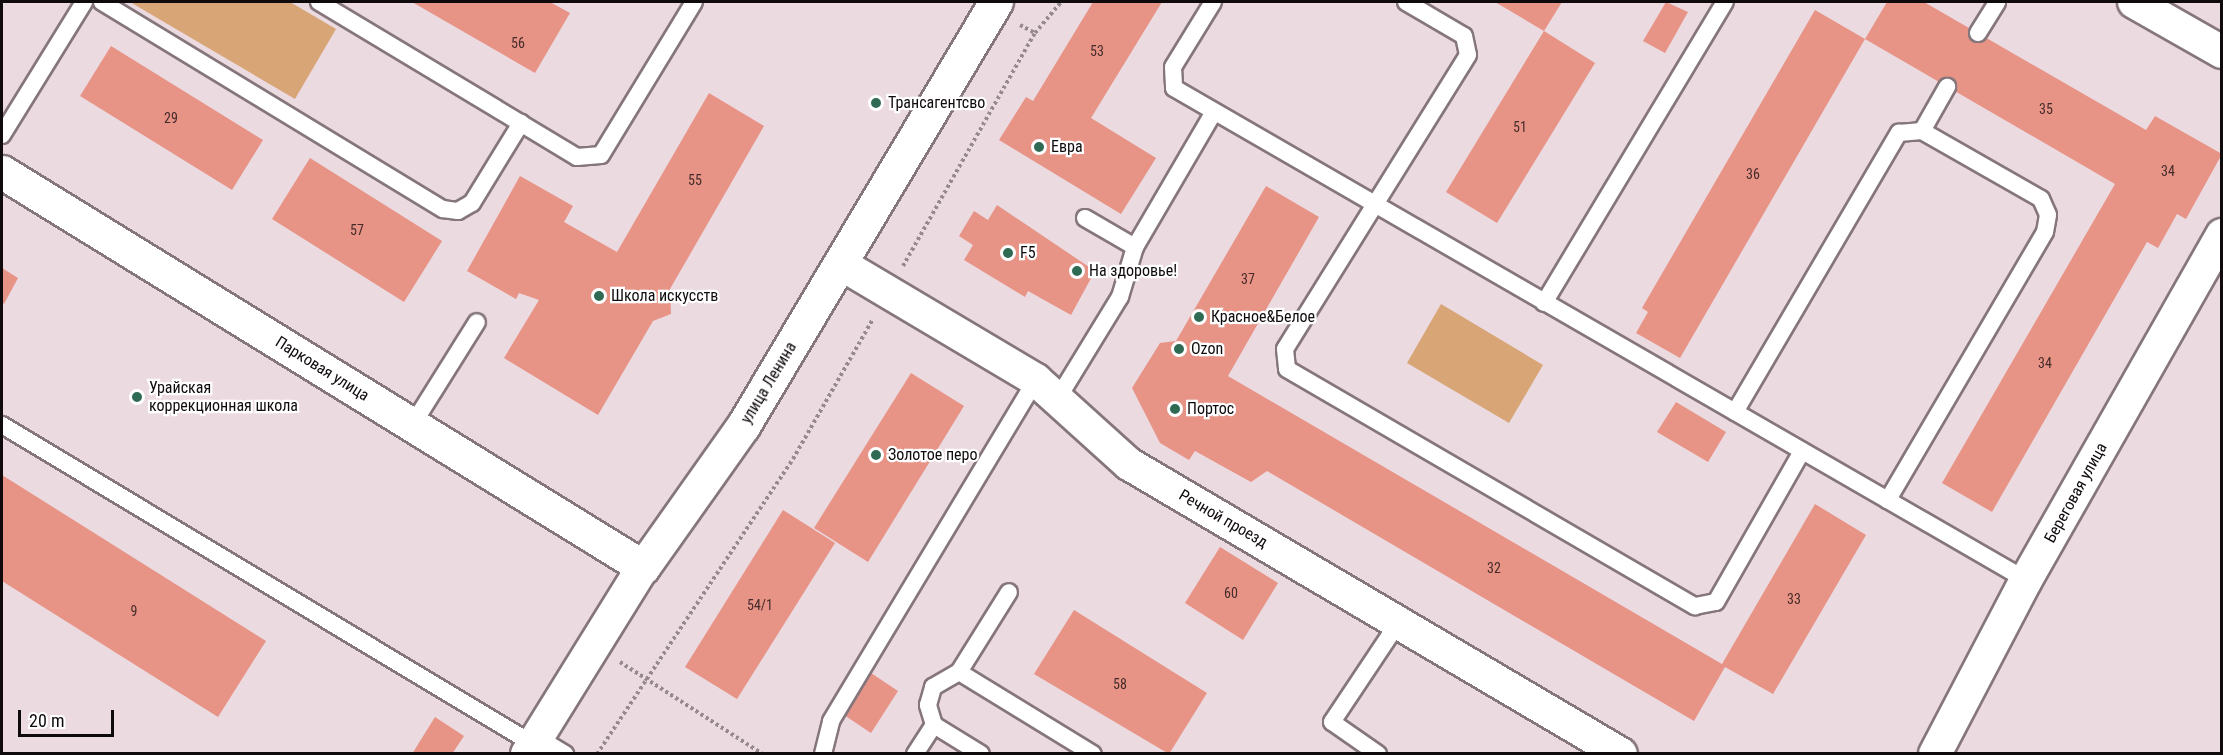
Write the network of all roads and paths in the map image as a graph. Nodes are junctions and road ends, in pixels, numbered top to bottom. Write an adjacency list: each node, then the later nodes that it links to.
1 (84, 2): 18 (lane)
2 (102, 2): 16 (lane)
3 (319, 2): 16 (lane)
4 (694, 2): 16 (lane)
5 (996, 2): 24 (main road, улица Ленина)
6 (1061, 2): 25 (path)
7 (1213, 2): 15 (lane)
8 (1406, 2): 20 (lane)
9 (1725, 2): 26 (lane)
10 (1997, 2): 12 (lane)
11 (2134, 2): 13 (street)
12 (1978, 33)
13 (2222, 52)
14 (1947, 87): 17 (lane)
15 (1214, 112): 20 (lane); 23 (lane)
16 (521, 123)
17 (1922, 131): 29 (lane); 33 (lane)
18 (2, 135)
19 (2, 172): 30 (main road, Парковая улица)
20 (1374, 205): 26 (lane); 32 (lane)
21 (1085, 218): 23 (lane)
22 (2222, 235): 35 (street, Береговая улица)
23 (1135, 247): 28 (lane)
24 (841, 264): 25 (street, Речной проезд); 34 (main road, улица Ленина)
25 (888, 292): 28 (street, Речной проезд); 40 (path)
26 (1544, 303): 29 (lane)
27 (477, 322): 30 (lane)
28 (1047, 389): 37 (street, Речной проезд); 46 (lane)
29 (1735, 412): 32 (lane)
30 (412, 424): 34 (main road, Парковая улица)
31 (2, 425): 42 (lane)
32 (1802, 451): 33 (lane)
33 (1888, 500): 35 (lane)
34 (643, 567): 38 (street, улица Ленина)
35 (2026, 580): 52 (street, Береговая улица)
36 (1009, 592): 39 (lane)
37 (1398, 622): 50 (lane); 51 (street, Речной проезд)
38 (594, 645): 40 (path); 42 (street, улица Ленина)
39 (959, 672): 41 (lane); 49 (lane)
40 (644, 679): 44 (path); 45 (path)
41 (934, 725): 47 (lane); 48 (lane)
42 (532, 745): 43 (lane)
43 (565, 753)
44 (597, 753)
45 (764, 753)
46 (823, 753)
47 (915, 753)
48 (981, 753)
49 (1093, 753)
50 (1378, 753)
51 (1621, 753)
52 (1935, 753)

